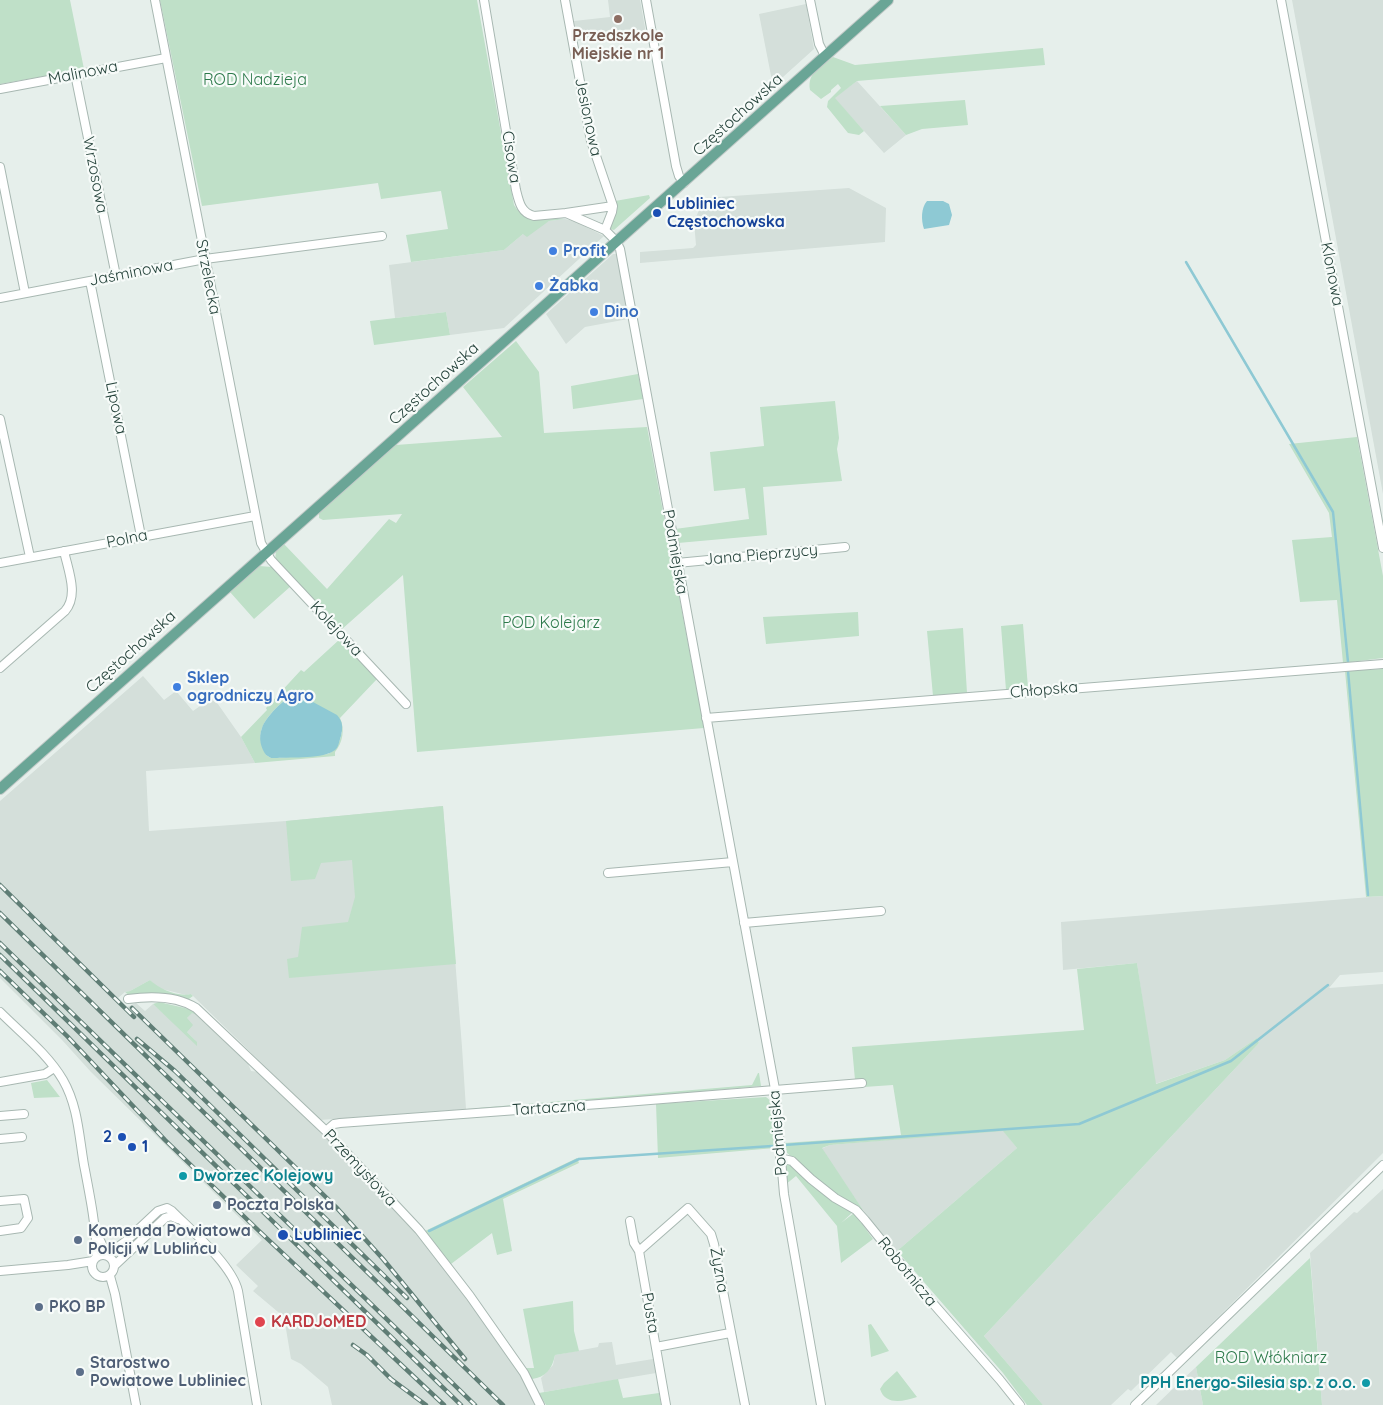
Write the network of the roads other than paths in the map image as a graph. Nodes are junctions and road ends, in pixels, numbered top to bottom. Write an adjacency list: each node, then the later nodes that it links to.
1 (155, 0): 9 (street, Strzelecka)
2 (484, 0): 15 (street, Cisowa)
3 (565, 0): 14 (street, Jesionowa)
4 (646, 0): 13 (street)
5 (810, 0): 8 (street)
6 (888, 0): 8 (main road, Częstochowska)
7 (1281, 0): 26 (street, Klonowa)
8 (826, 56): 13 (main road, Częstochowska)
9 (166, 58): 10 (street, Malinowa); 19 (street, Strzelecka)
10 (75, 74): 11 (street, Malinowa); 20 (street, Wrzosowa)
11 (0, 89)
12 (0, 167): 22 (street)
13 (684, 183): 18 (main road, Częstochowska)
14 (613, 206): 15 (street); 16 (street)
15 (566, 213): 16 (street, Cisowa)
16 (604, 230): 18 (street, Cisowa)
17 (382, 236): 19 (street, Jaśminowa)
18 (616, 241): 31 (main road, Częstochowska); 34 (street, Podmiejska)
19 (205, 259): 20 (street, Jaśminowa); 25 (street, Strzelecka)
20 (116, 276): 21 (street, Jaśminowa)
21 (90, 281): 22 (street, Jaśminowa); 27 (street, Lipowa)
22 (25, 293): 23 (street, Jaśminowa)
23 (0, 298)
24 (0, 418): 32 (street)
25 (255, 516): 27 (street, Polna); 31 (street, Strzelecka)
26 (1380, 518): 29 (street, Klonowa)
27 (141, 536): 30 (street, Polna)
28 (845, 548): 34 (street, Jana Pieprzycy)
29 (1383, 548)
30 (64, 551): 32 (street, Polna); 36 (street)
31 (266, 553): 37 (street, Kolejowa); 39 (main road, Częstochowska)
32 (30, 557): 33 (street, Polna)
33 (0, 563)
34 (677, 563): 38 (street, Podmiejska)
35 (1383, 664): 38 (street, Chłopska)
36 (0, 668)
37 (406, 704)
38 (706, 718): 40 (street, Podmiejska)
39 (0, 789)
40 (733, 862): 41 (street); 43 (street, Podmiejska)
41 (608, 873)
42 (881, 912): 43 (street)
43 (744, 923): 49 (street, Podmiejska)
44 (128, 999): 52 (street, Przemysłowa)
45 (0, 1012): 46 (street)
46 (54, 1068): 47 (street); 61 (street)
47 (0, 1082)
48 (862, 1082): 49 (street, Tartaczna)
49 (775, 1089): 52 (street, Tartaczna); 55 (street, Podmiejska)
50 (24, 1114): 51 (street)
51 (0, 1116)
52 (326, 1131): 74 (street, Przemysłowa)
53 (22, 1137): 54 (street)
54 (0, 1139)
55 (780, 1158): 77 (street, Podmiejska); 78 (street, Robotnicza)
56 (1383, 1165): 79 (street)
57 (0, 1201): 60 (street)
58 (630, 1221): 62 (street, Pusta)
59 (184, 1223): 63 (street); 66 (street); 73 (street)
60 (0, 1231)
61 (96, 1232): 63 (street); 64 (street)
62 (639, 1250): 70 (street, Żyzna); 71 (street, Pusta)
63 (107, 1255): 64 (street); 66 (street)
64 (95, 1259): 65 (street); 68 (street)
65 (68, 1265): 67 (street); 68 (street)
66 (115, 1265): 69 (street)
67 (0, 1271)
68 (94, 1272): 69 (street)
69 (110, 1276): 72 (street)
70 (730, 1333): 71 (street); 76 (street, Żyzna)
71 (656, 1347): 75 (street, Pusta)
72 (136, 1405)
73 (257, 1405)
74 (540, 1405)
75 (666, 1405)
76 (745, 1405)
77 (821, 1405)
78 (1020, 1405)
79 (1135, 1405)

